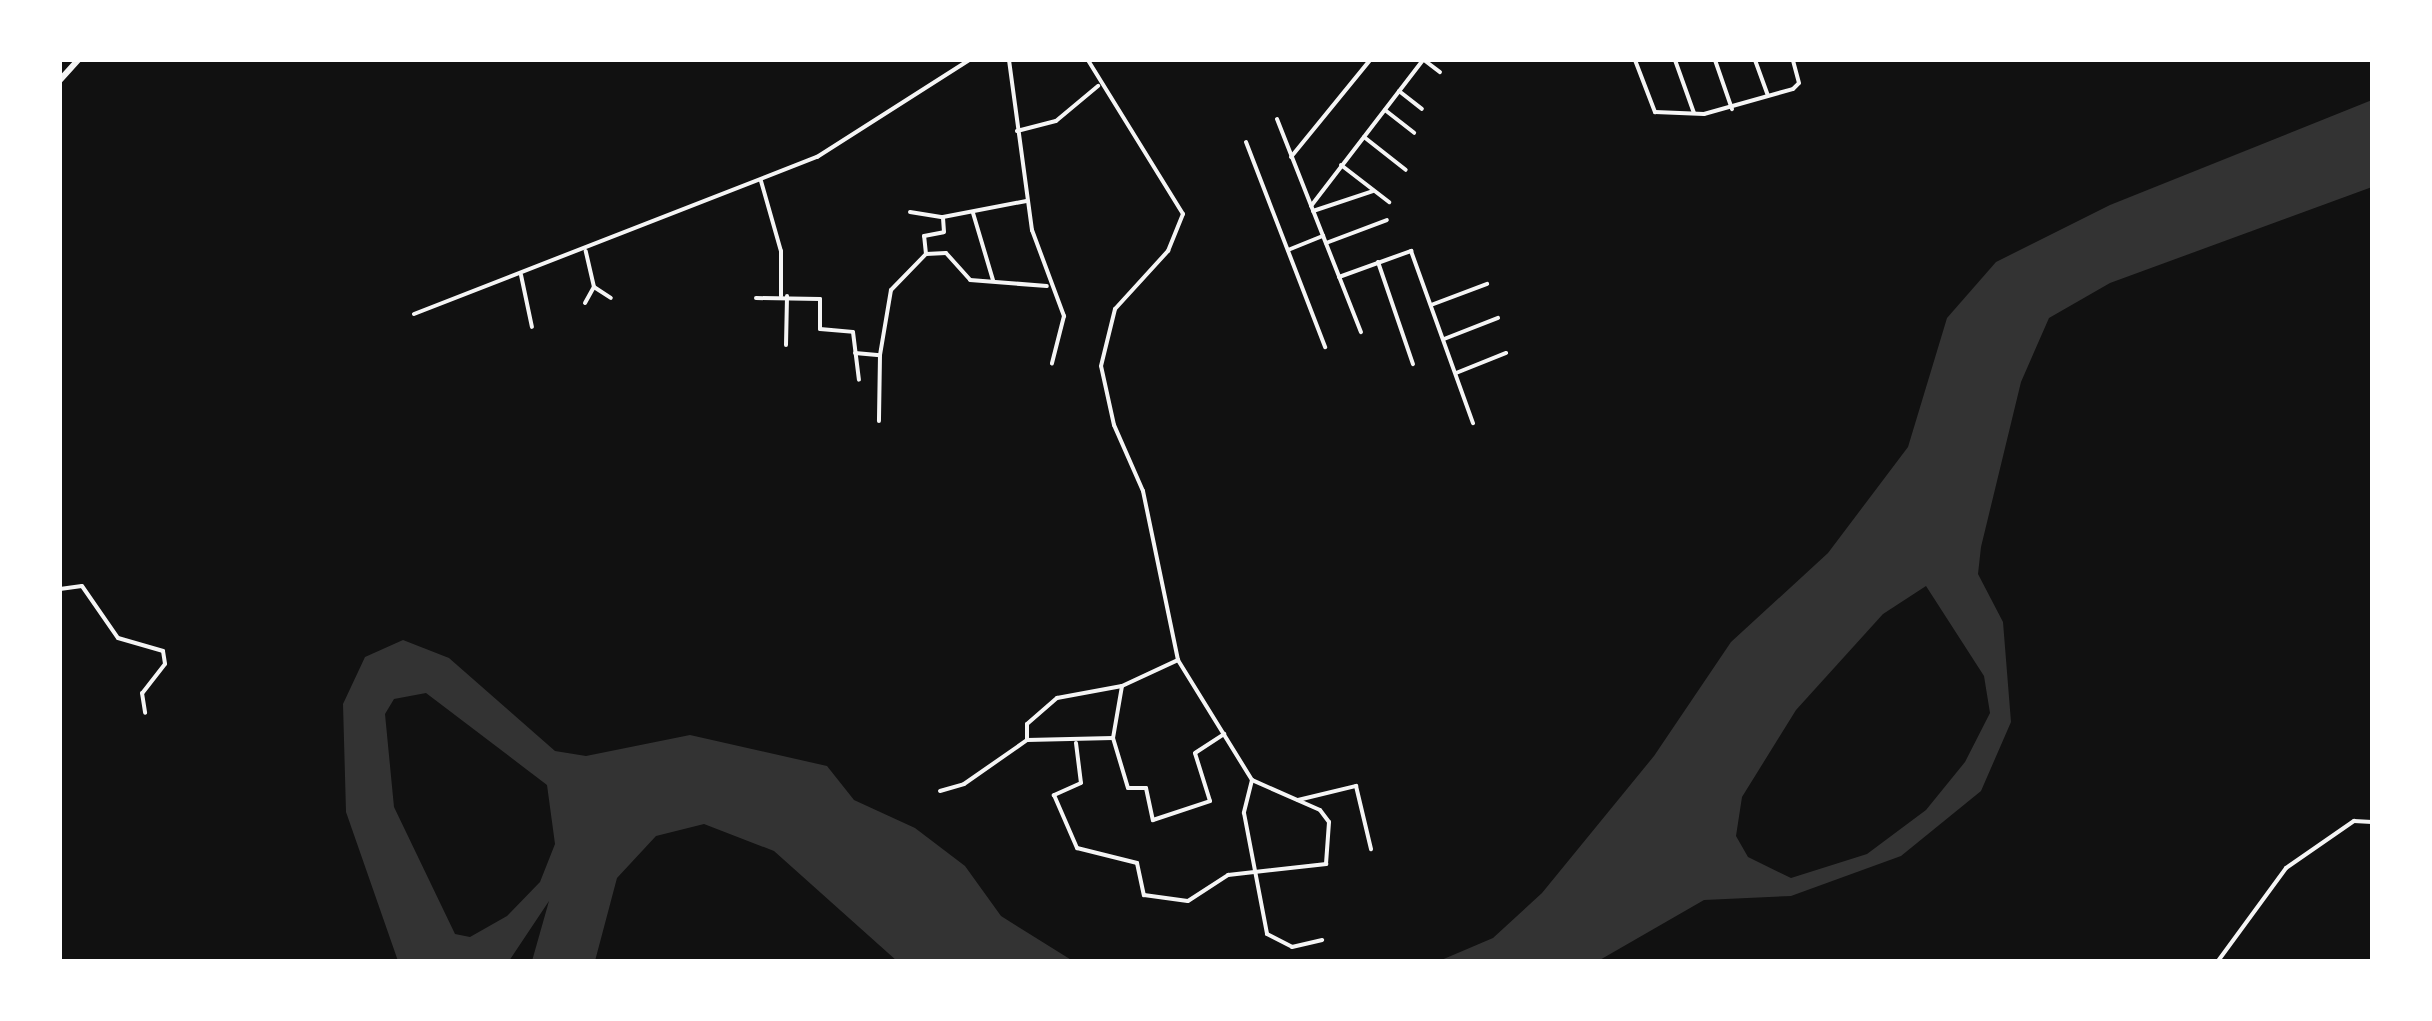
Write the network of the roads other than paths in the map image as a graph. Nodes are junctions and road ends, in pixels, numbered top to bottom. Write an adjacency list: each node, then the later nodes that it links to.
1 (78, 60): 13 (main road)
2 (969, 60): 29 (street)
3 (1009, 60): 22 (street)
4 (1088, 60): 14 (street)
5 (1370, 60): 26 (street)
6 (1424, 60): 12 (street); 15 (street)
7 (1635, 60): 20 (street)
8 (1675, 60): 20 (street)
9 (1715, 60): 18 (street)
10 (1755, 60): 16 (street)
11 (1793, 60): 16 (street)
12 (1440, 72)
13 (60, 80)
14 (1098, 86): 22 (street); 72 (street)
15 (1399, 91): 17 (street); 19 (street)
16 (1768, 96): 18 (street)
17 (1422, 109)
18 (1732, 109): 20 (street)
19 (1385, 110): 23 (street); 24 (street)
20 (1694, 113)
21 (1277, 119): 26 (street)
22 (1017, 131): 31 (street)
23 (1414, 133)
24 (1364, 137): 27 (street); 28 (street)
25 (1246, 142): 40 (street)
26 (1291, 157): 33 (street)
27 (1341, 165): 30 (street); 33 (street)
28 (1406, 170)
29 (760, 180): 41 (street); 50 (street)
30 (1373, 191): 32 (street); 33 (street)
31 (1026, 201): 35 (street); 48 (street)
32 (1389, 202)
33 (1312, 208): 38 (street)
34 (910, 212): 36 (street)
35 (973, 213): 36 (street); 46 (street)
36 (943, 217): 42 (street)
37 (1387, 220): 39 (street)
38 (1323, 236): 39 (street); 40 (street)
39 (1326, 243): 45 (street)
40 (1288, 250): 61 (street)
41 (586, 251): 44 (street); 49 (street)
42 (926, 254): 46 (street); 64 (street)
43 (1378, 262): 45 (street); 54 (street); 66 (street)
44 (521, 275): 55 (street); 57 (street)
45 (1339, 277): 58 (street)
46 (993, 280): 48 (street)
47 (1487, 284): 54 (street)
48 (1047, 286): 65 (street)
49 (594, 287): 51 (street); 53 (street)
50 (784, 296): 52 (street); 60 (street); 62 (street)
51 (611, 298)
52 (756, 298)
53 (585, 303)
54 (1431, 305): 59 (street)
55 (414, 314)
56 (1498, 318): 59 (street)
57 (532, 327)
58 (1361, 332)
59 (1443, 340): 67 (street)
60 (786, 345)
61 (1325, 347)
62 (855, 353): 64 (street); 68 (street)
63 (1506, 353): 67 (street)
64 (880, 355): 69 (street)
65 (1052, 363)
66 (1413, 364)
67 (1455, 374): 70 (street)
68 (859, 380)
69 (879, 421)
70 (1473, 423)
71 (60, 589): 74 (street)
72 (1178, 660): 73 (street); 75 (street)
73 (1122, 686): 76 (street); 77 (street)
74 (145, 713)
75 (1224, 734): 76 (street); 79 (street)
76 (1113, 738): 78 (street)
77 (1027, 740): 78 (street); 80 (street)
78 (1076, 743): 84 (street)
79 (1252, 780): 81 (street); 84 (street)
80 (940, 791)
81 (1296, 800): 83 (street); 84 (street)
82 (2372, 822): 86 (street)
83 (1371, 849)
84 (1259, 867): 85 (street)
85 (1322, 940)
86 (2218, 961)

